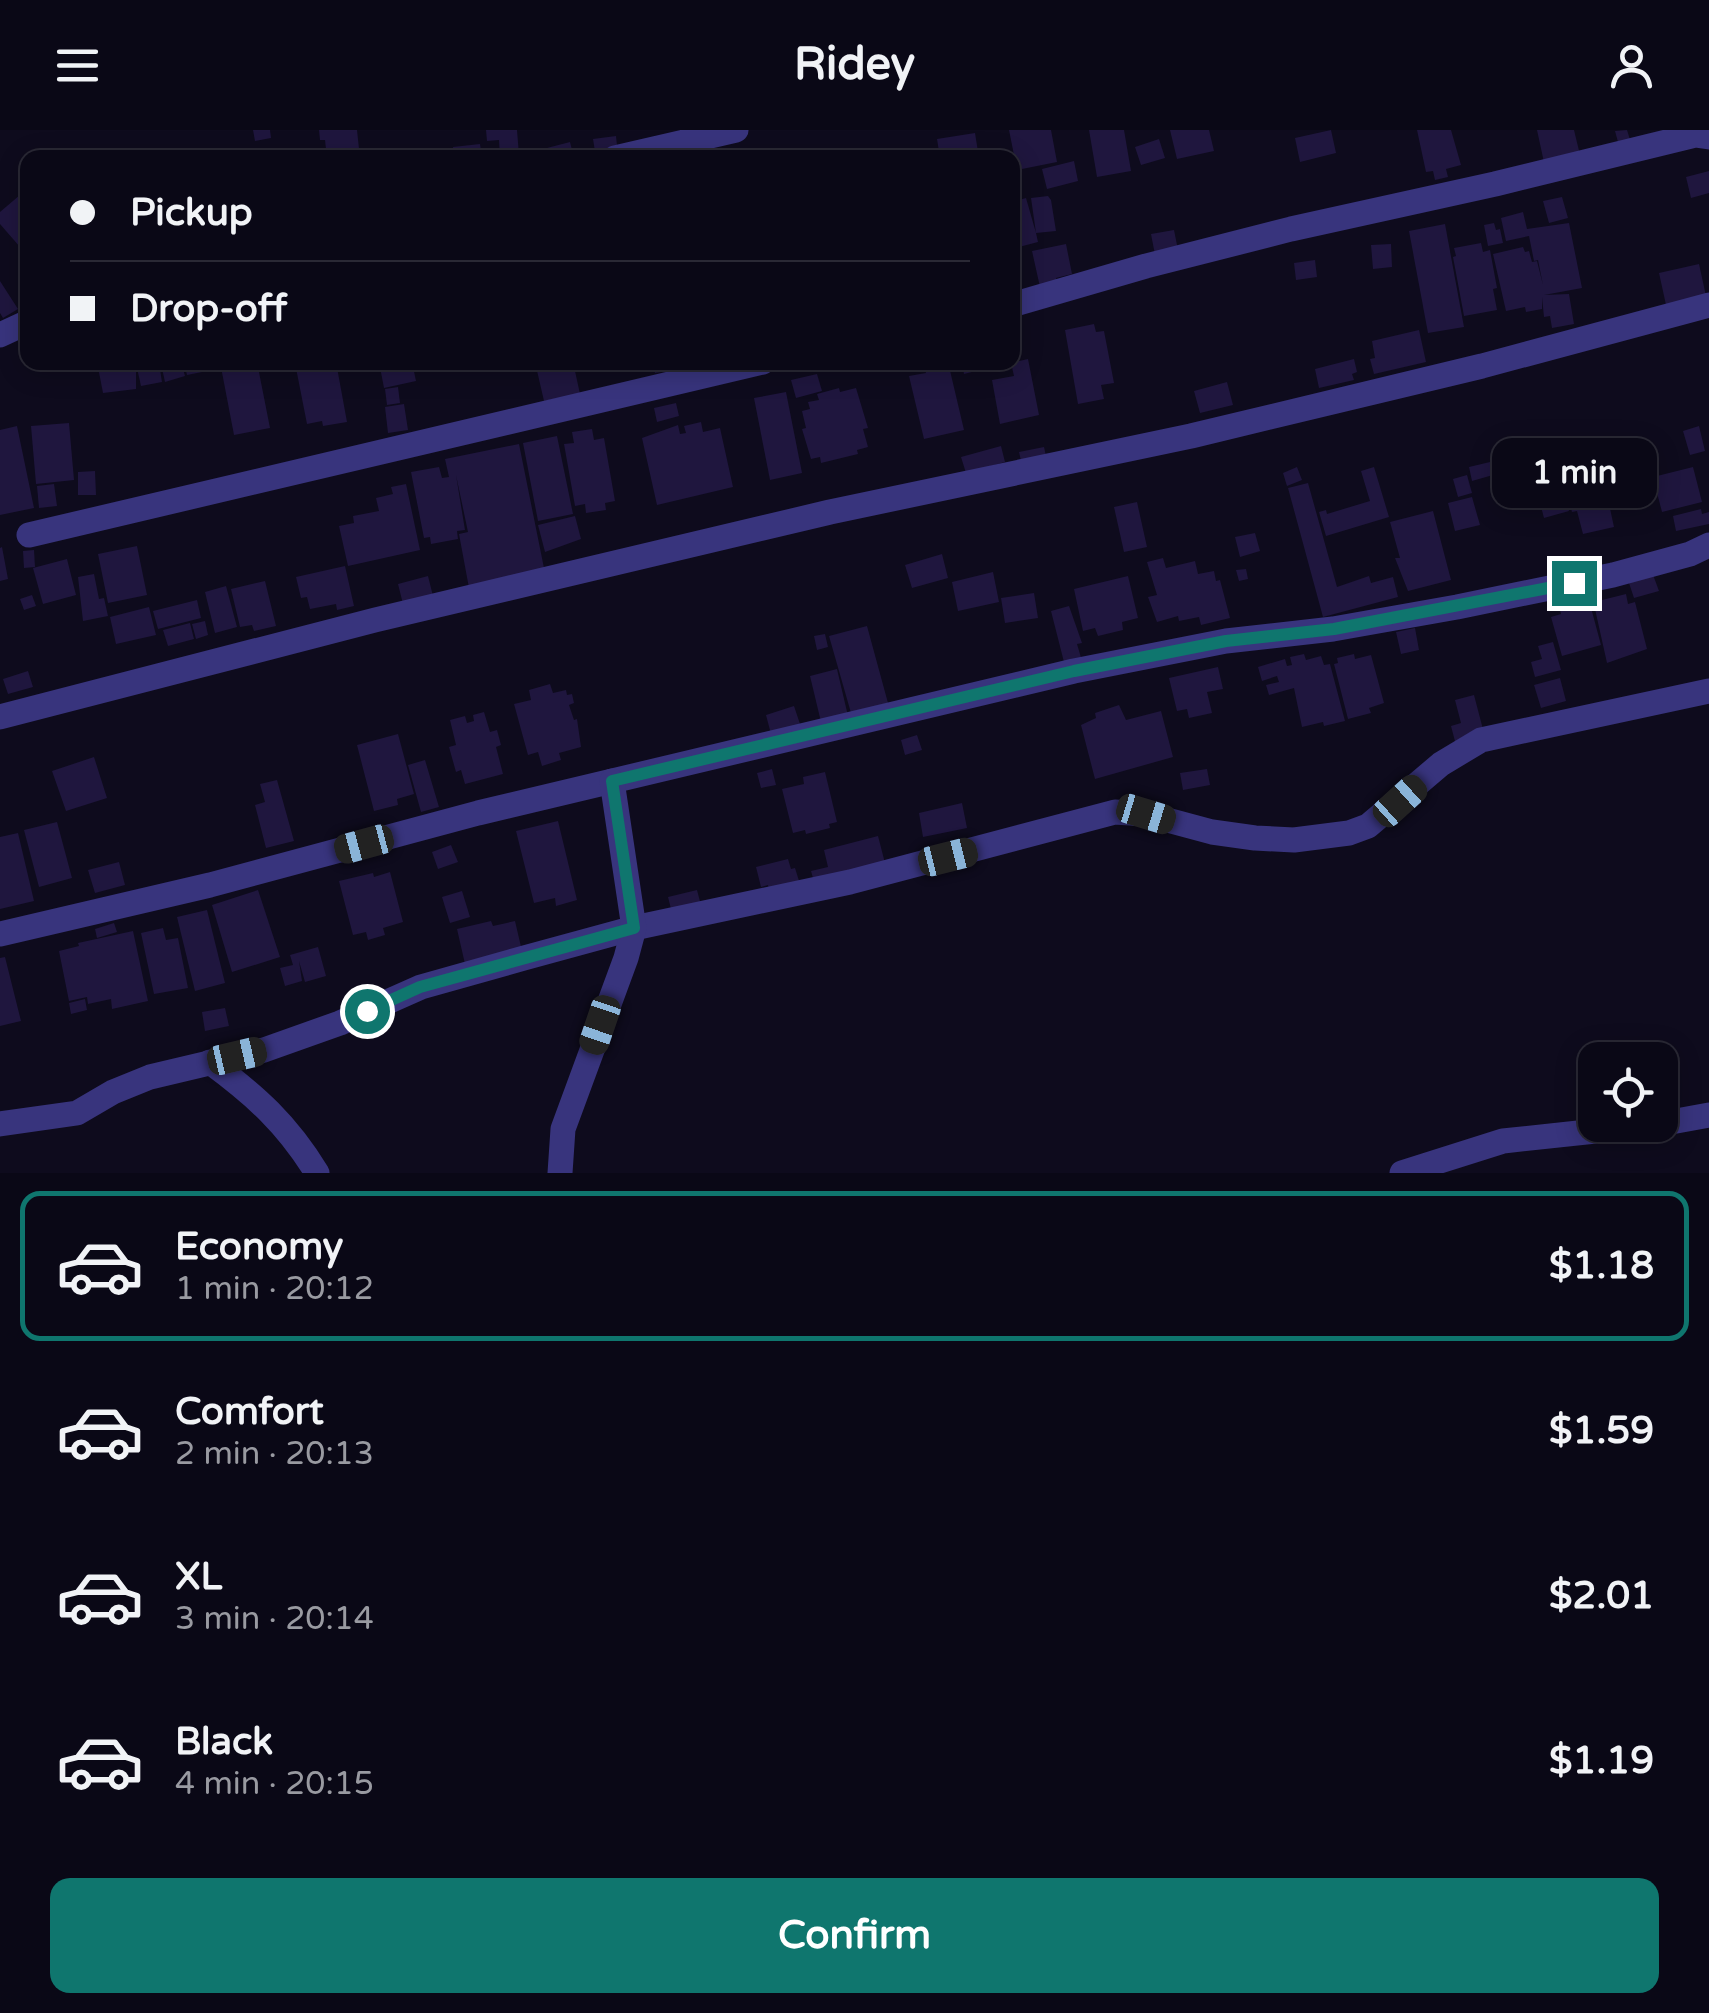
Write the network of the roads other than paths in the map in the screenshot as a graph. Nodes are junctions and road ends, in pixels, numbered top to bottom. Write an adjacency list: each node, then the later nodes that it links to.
1 (736, 130): 3 (street)
2 (1709, 137): 4 (street)
3 (650, 150)
4 (1020, 303)
5 (1709, 305): 10 (street)
6 (729, 370): 7 (street)
7 (28, 535)
8 (1709, 545): 11 (street)
9 (1709, 691): 12 (street)
10 (0, 717)
11 (612, 781): 12 (street); 13 (street)
12 (634, 928): 14 (street); 20 (street)
13 (0, 934)
14 (210, 1062): 17 (street); 19 (street)
15 (1709, 1115): 16 (street)
16 (1678, 1121)
17 (0, 1124)
18 (1578, 1133): 21 (street)
19 (316, 1173)
20 (560, 1173)
21 (1402, 1173)

